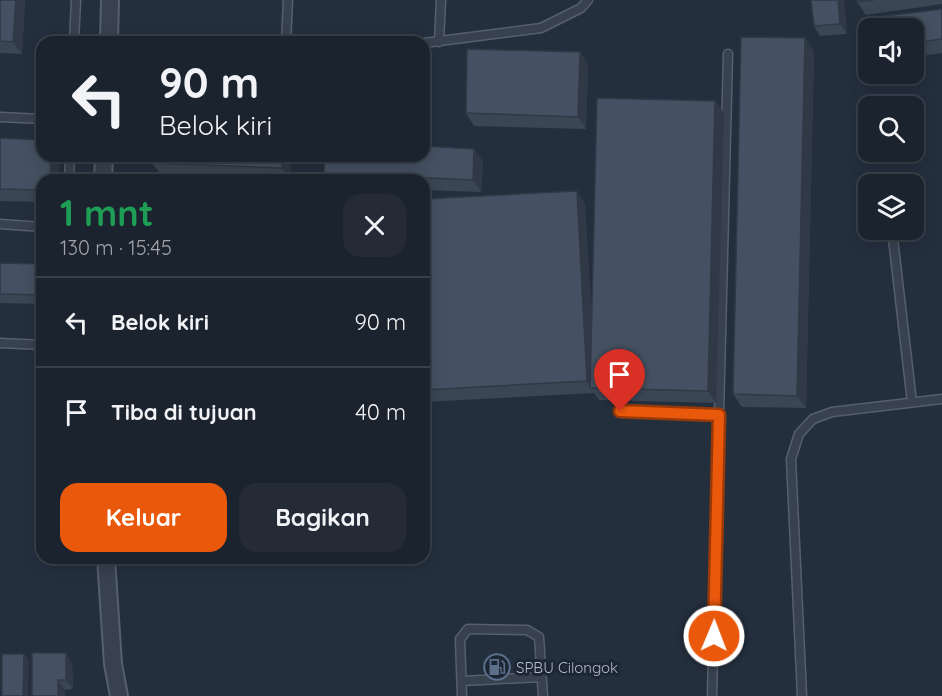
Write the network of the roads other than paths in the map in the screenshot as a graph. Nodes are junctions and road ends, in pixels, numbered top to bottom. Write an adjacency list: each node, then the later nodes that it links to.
1 (76, 0): 7 (lane)
2 (110, 0): 8 (street)
3 (288, 0): 9 (lane)
4 (441, 0): 10 (lane)
5 (588, 0): 6 (lane)
6 (581, 4): 10 (lane)
7 (74, 36)
8 (109, 36)
9 (286, 36)
10 (439, 42): 11 (lane)
11 (430, 43)
12 (728, 54): 23 (lane)
13 (0, 117): 14 (lane)
14 (36, 119)
15 (0, 224): 16 (lane)
16 (36, 227)
17 (893, 240): 21 (lane)
18 (0, 344): 19 (lane)
19 (36, 345)
20 (942, 399): 21 (lane)
21 (912, 402): 31 (lane)
22 (620, 411): 23 (lane)
23 (719, 415): 30 (lane)
24 (106, 564): 27 (street)
25 (541, 677): 26 (lane); 26 (lane); 29 (lane)
26 (462, 681): 28 (lane)
27 (118, 696)
28 (462, 696)
29 (543, 696)
30 (712, 696)
31 (801, 696)

